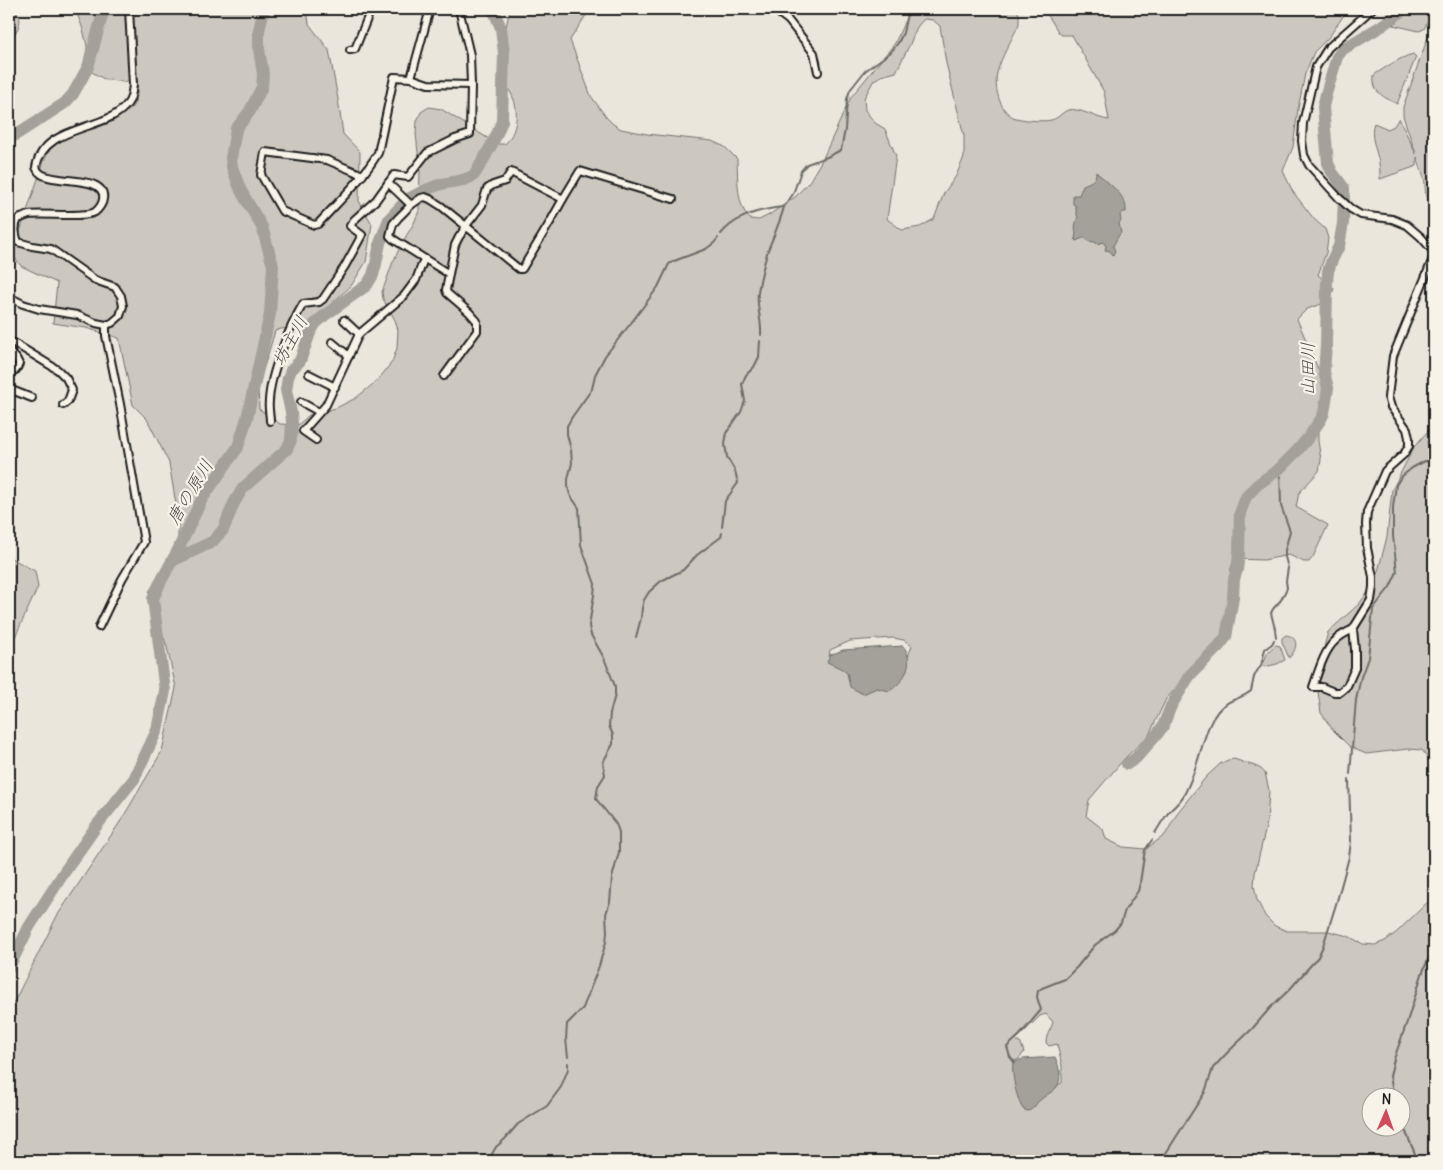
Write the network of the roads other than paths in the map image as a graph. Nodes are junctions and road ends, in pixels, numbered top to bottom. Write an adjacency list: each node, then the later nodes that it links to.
1 (129, 9): 22 (street)
2 (371, 9): 7 (street)
3 (430, 9): 9 (street)
4 (459, 9): 10 (street)
5 (776, 9): 8 (street)
6 (1372, 9): 17 (street)
7 (350, 50)
8 (818, 72)
9 (411, 78): 10 (street); 11 (street)
10 (471, 85): 12 (street)
11 (363, 175): 11 (street)
12 (388, 184): 15 (street); 37 (street)
13 (563, 199): 14 (street); 16 (street); 16 (street)
14 (673, 199)
15 (411, 205): 16 (street); 18 (street)
16 (465, 227): 19 (street)
17 (1434, 254): 40 (street)
18 (424, 259): 19 (street); 23 (street)
19 (449, 274): 30 (street)
20 (9, 297): 22 (street)
21 (344, 320): 23 (street)
22 (106, 325): 39 (street)
23 (359, 334): 27 (street)
24 (9, 340): 35 (street)
25 (332, 342): 27 (street)
26 (9, 352): 28 (street)
27 (349, 356): 31 (street)
28 (9, 371)
29 (309, 374): 31 (street)
30 (444, 376)
31 (334, 387): 36 (street)
32 (9, 389): 33 (street)
33 (32, 398)
34 (301, 402): 36 (street)
35 (63, 404)
36 (319, 412): 38 (street)
37 (270, 421)
38 (316, 440)
39 (99, 627)
40 (1353, 629): 40 (street)

